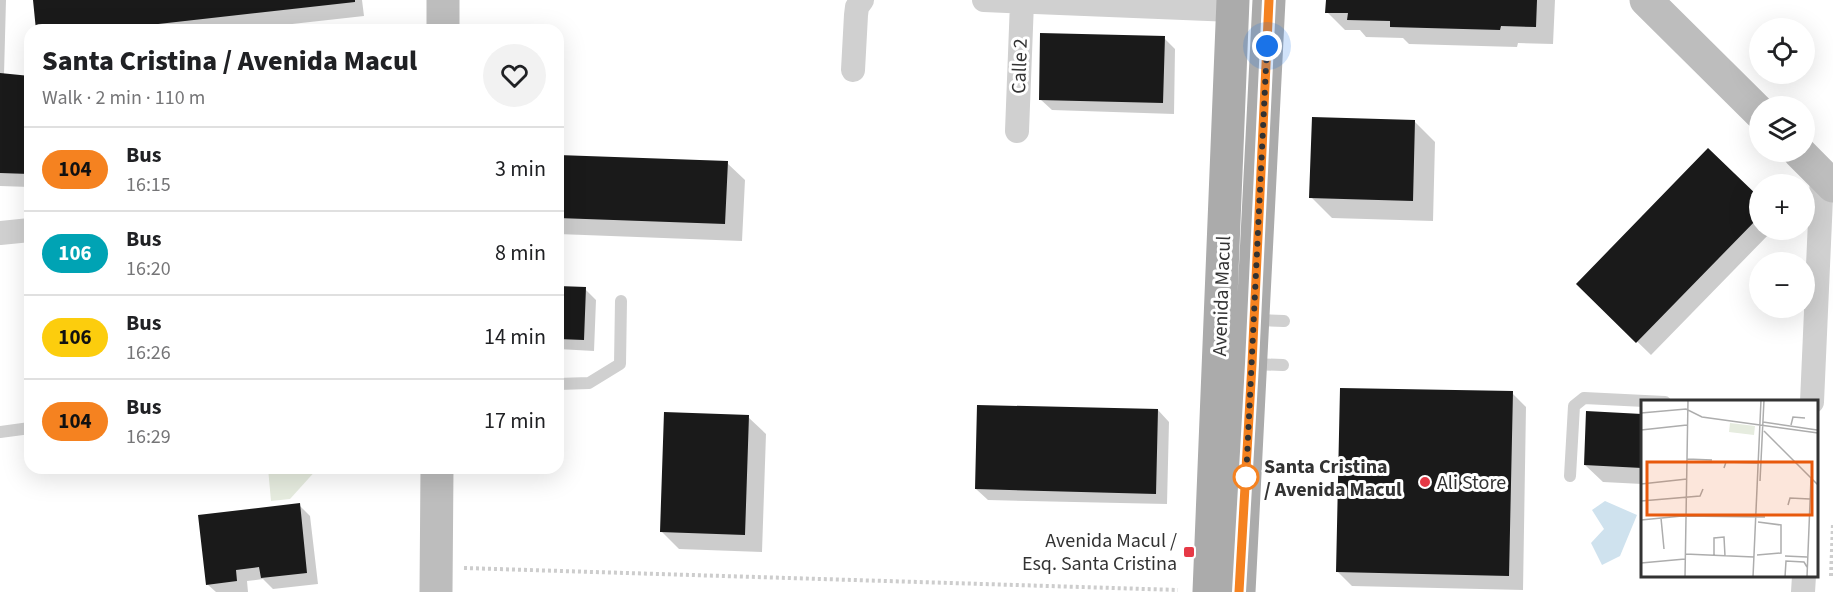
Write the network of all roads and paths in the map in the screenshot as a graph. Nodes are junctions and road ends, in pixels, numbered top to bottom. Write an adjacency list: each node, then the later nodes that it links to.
1 (443, 0): 8 (street)
2 (862, 0): 9 (street)
3 (984, 0): 6 (street)
4 (1269, 0): 30 (main road, Avenida Macul)
5 (1646, 0): 10 (street)
6 (1022, 2): 7 (street); 11 (street, Calle 2)
7 (1233, 5): 28 (main road, Avenida Macul)
8 (443, 24)
9 (853, 70)
10 (1749, 102)
11 (1017, 131)
12 (1809, 162): 13 (street)
13 (1828, 180): 18 (street)
14 (24, 231): 15 (street)
15 (0, 233)
16 (621, 301): 17 (lane)
17 (564, 384)
18 (1812, 400)
19 (1641, 401): 23 (lane)
20 (24, 429): 21 (lane)
21 (0, 432)
22 (437, 474): 29 (street)
23 (1570, 476)
24 (1833, 524): 27 (path)
25 (460, 568): 28 (path)
26 (1804, 577): 31 (street)
27 (1830, 581)
28 (1193, 591)
29 (436, 592)
30 (1239, 592)
31 (1803, 592)

